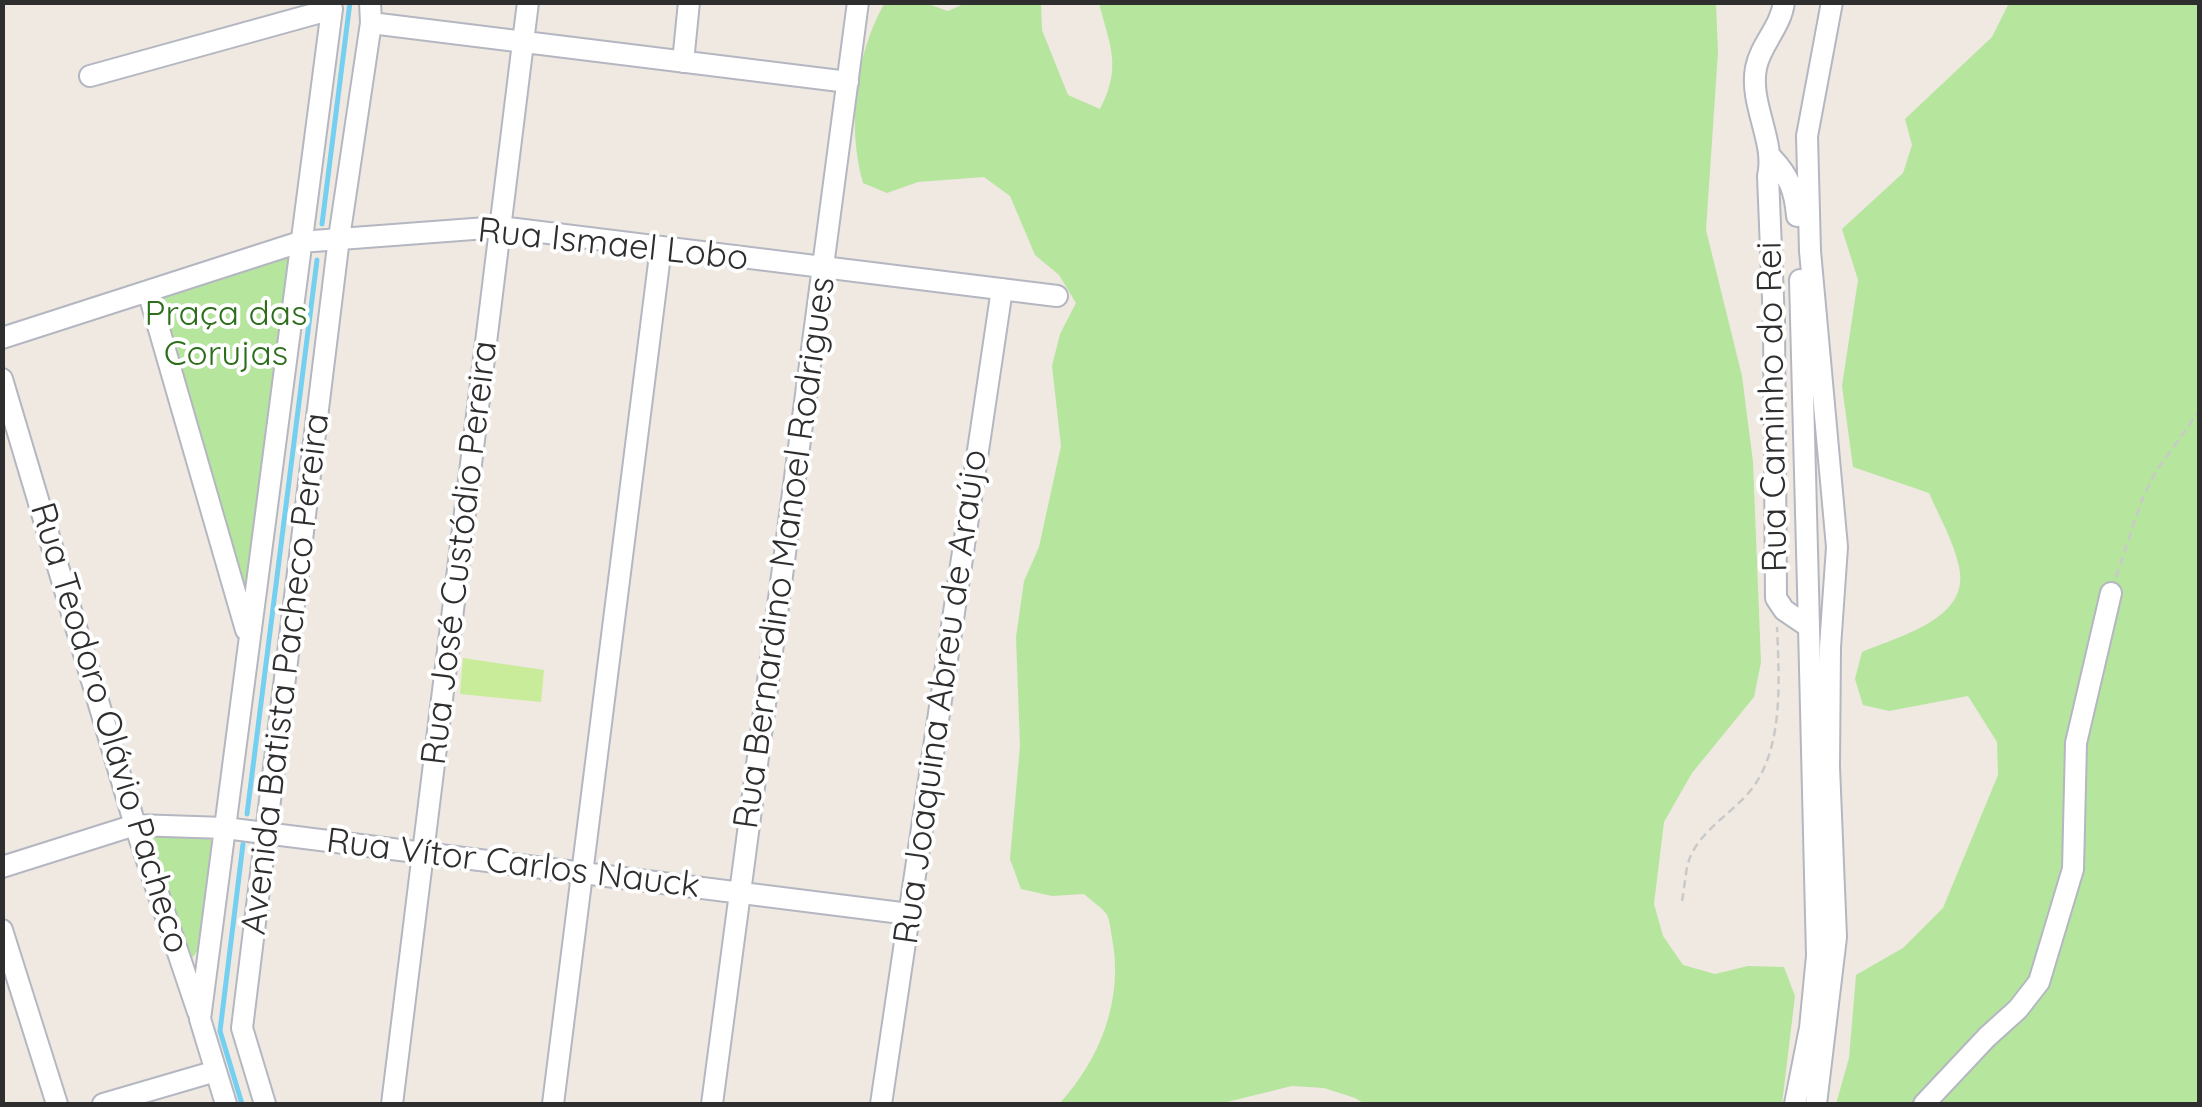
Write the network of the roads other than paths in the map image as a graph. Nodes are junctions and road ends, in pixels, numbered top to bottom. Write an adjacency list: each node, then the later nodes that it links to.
1 (528, 2): 7 (street, Rua José Custódio Pereira)
2 (690, 2): 8 (street)
3 (858, 2): 10 (street, Rua Bernardino Manoel Rodrigues)
4 (1784, 2): 11 (street, Rua Caminho do Rei)
5 (1832, 2): 45 (street)
6 (370, 13): 7 (street); 13 (street, Avenida Batista Pacheco Pereira)
7 (523, 42): 8 (street); 12 (street, Rua José Custódio Pereira)
8 (684, 62): 10 (street)
9 (90, 76): 14 (street, Avenida Batista Pacheco Pereira)
10 (848, 82): 16 (street, Rua Bernardino Manoel Rodrigues)
11 (1772, 158): 23 (street); 23 (street, Rua Caminho do Rei)
12 (500, 227): 13 (street, Rua Ismael Lobo); 15 (street, Rua Ismael Lobo); 28 (street, Rua José Custódio Pereira)
13 (339, 238): 14 (street, Rua Ismael Lobo); 27 (street, Avenida Batista Pacheco Pereira)
14 (300, 242): 18 (street, Rua Ismael Lobo); 24 (street, Avenida Batista Pacheco Pereira)
15 (661, 247): 16 (street, Rua Ismael Lobo); 30 (street)
16 (823, 267): 17 (street, Rua Ismael Lobo); 31 (street, Rua Bernardino Manoel Rodrigues)
17 (1002, 289): 19 (street, Rua Ismael Lobo); 32 (street, Rua Joaquina Abreu de Araújo)
18 (148, 291): 20 (street, Rua Ismael Lobo); 24 (street)
19 (1057, 296)
20 (2, 338)
21 (2, 379): 25 (street, Rua Teodoro Olávio Pacheco)
22 (2111, 593): 46 (street)
23 (1809, 628): 44 (street)
24 (249, 642): 26 (street, Avenida Batista Pacheco Pereira)
25 (135, 825): 26 (street, Rua Vítor Carlos Nauck); 29 (street, Rua Vítor Carlos Nauck); 34 (street, Rua Teodoro Olávio Pacheco)
26 (224, 828): 27 (street, Rua Vítor Carlos Nauck); 34 (street, Avenida Batista Pacheco Pereira)
27 (267, 834): 28 (street, Rua Vítor Carlos Nauck); 39 (street, Avenida Batista Pacheco Pereira)
28 (423, 855): 30 (street, Rua Vítor Carlos Nauck); 40 (street, Rua José Custódio Pereira)
29 (2, 868)
30 (582, 873): 31 (street, Rua Vítor Carlos Nauck); 41 (street)
31 (740, 892): 32 (street, Rua Vítor Carlos Nauck); 42 (street, Rua Bernardino Manoel Rodrigues)
32 (909, 914): 43 (street, Rua Joaquina Abreu de Araújo)
33 (2, 930): 36 (street)
34 (200, 1019): 35 (street, Avenida Batista Pacheco Pereira)
35 (216, 1071): 37 (street); 38 (street, Avenida Batista Pacheco Pereira)
36 (57, 1104)
37 (103, 1104)
38 (226, 1104)
39 (265, 1104)
40 (392, 1104)
41 (553, 1104)
42 (712, 1104)
43 (881, 1104)
44 (1795, 1104)
45 (1816, 1104)
46 (1924, 1104)

